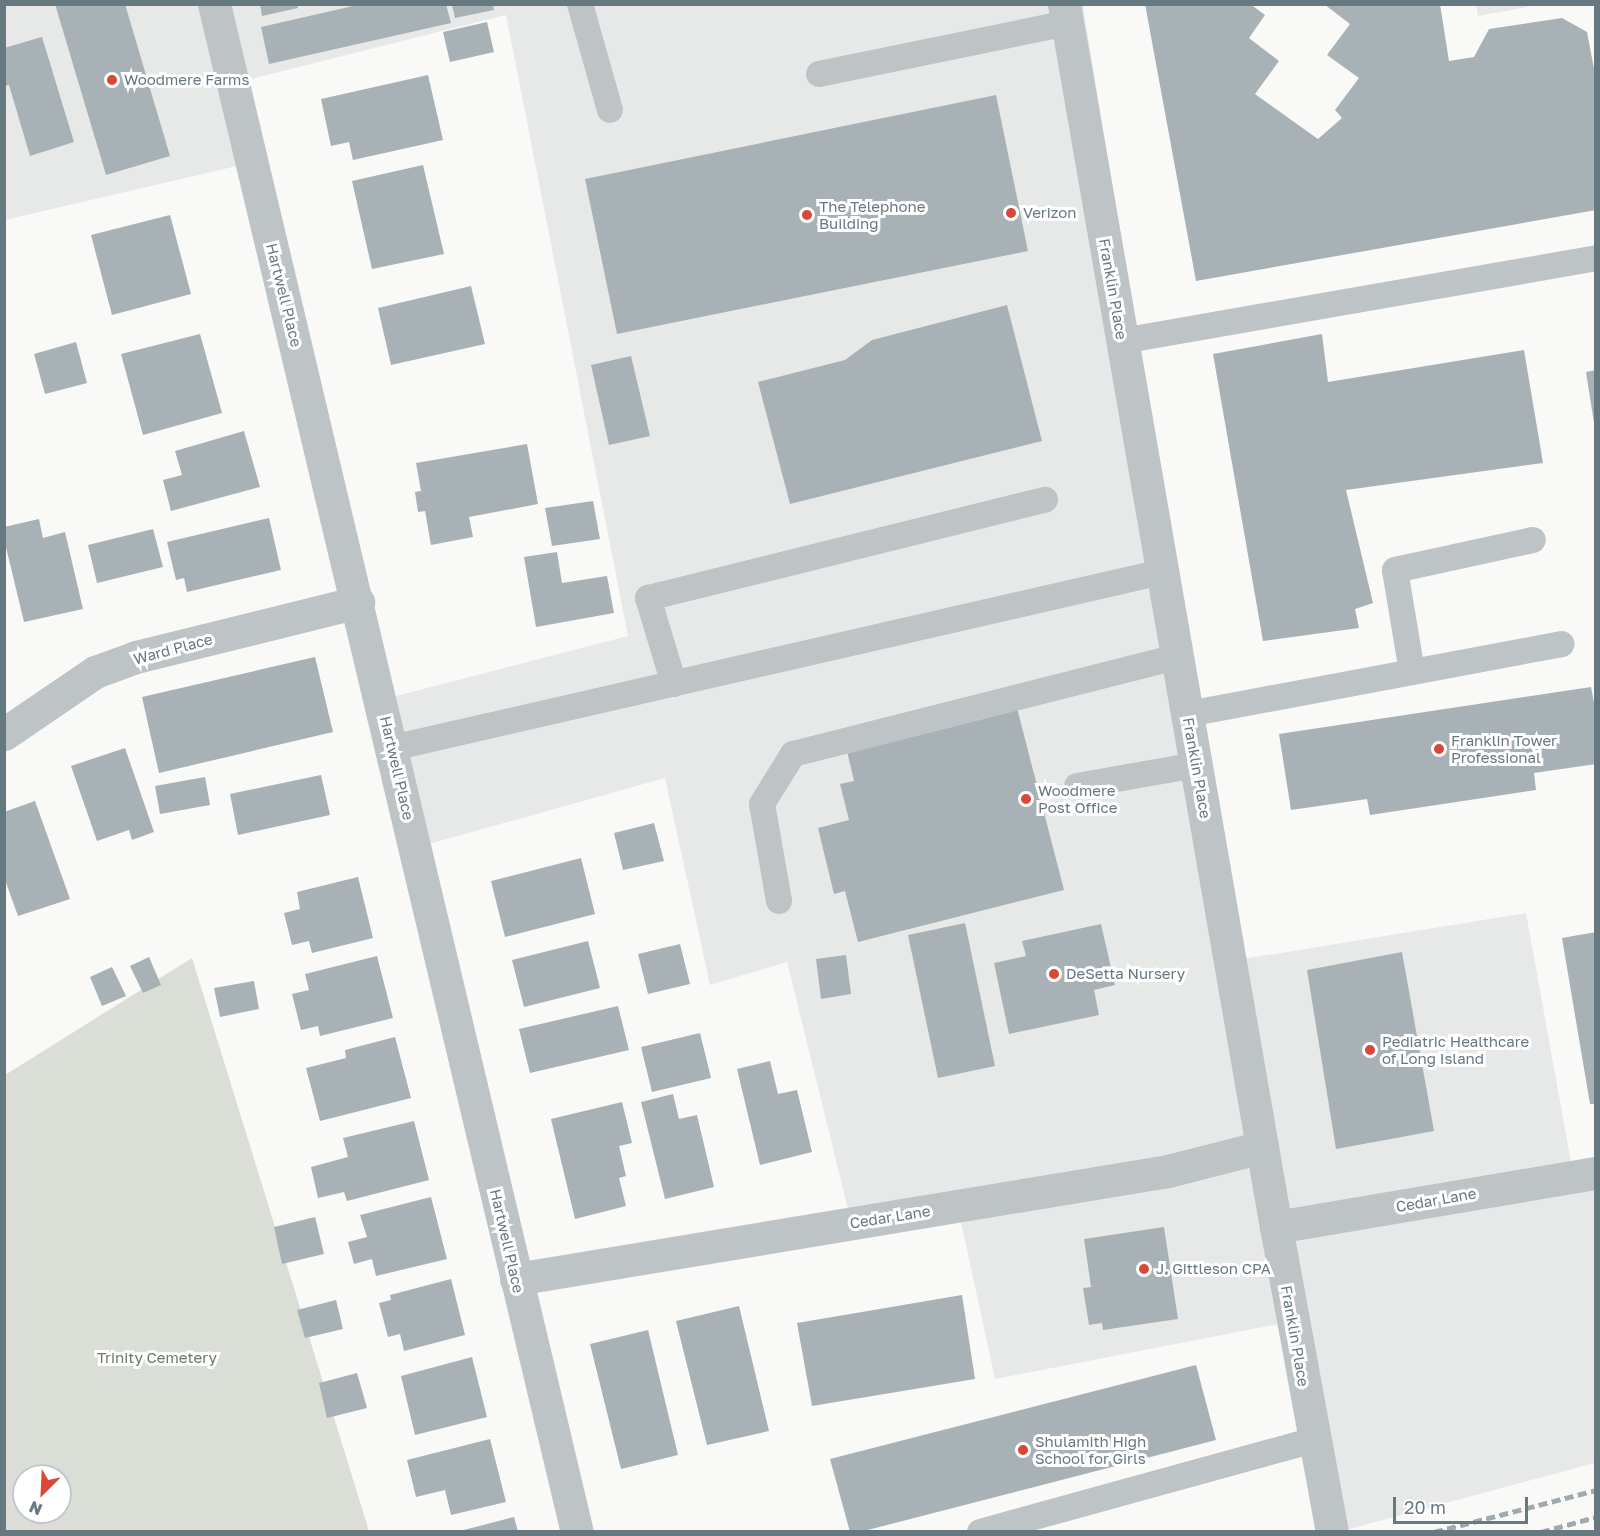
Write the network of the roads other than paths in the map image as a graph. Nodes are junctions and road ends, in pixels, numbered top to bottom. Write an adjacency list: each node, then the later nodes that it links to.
1 (214, 4): 11 (street, Hartwell Place)
2 (580, 4): 5 (lane)
3 (1066, 14): 4 (lane); 7 (street, Franklin Place)
4 (819, 74)
5 (610, 110)
6 (1596, 258): 7 (lane)
7 (1122, 341): 10 (street, Franklin Place)
8 (1045, 500): 15 (lane)
9 (1533, 540): 14 (lane)
10 (1162, 572): 13 (street, Franklin Place); 15 (lane)
11 (358, 603): 17 (street, Ward Place); 18 (street, Hartwell Place)
12 (1562, 644): 14 (lane)
13 (1178, 657): 16 (street, Franklin Place); 21 (lane)
14 (1412, 672): 16 (lane)
15 (674, 684): 18 (lane)
16 (1188, 714): 19 (street, Franklin Place)
17 (4, 734)
18 (392, 748): 25 (street, Hartwell Place)
19 (1196, 765): 20 (lane); 22 (street, Franklin Place)
20 (1077, 786)
21 (778, 901)
22 (1262, 1147): 24 (street, Franklin Place); 25 (street, Cedar Lane)
23 (1596, 1173): 24 (street, Cedar Lane)
24 (1276, 1227): 26 (street, Franklin Place)
25 (516, 1279): 27 (street, Hartwell Place)
26 (1314, 1440): 28 (lane); 29 (street, Franklin Place)
27 (577, 1532)
28 (980, 1532)
29 (1332, 1532)

